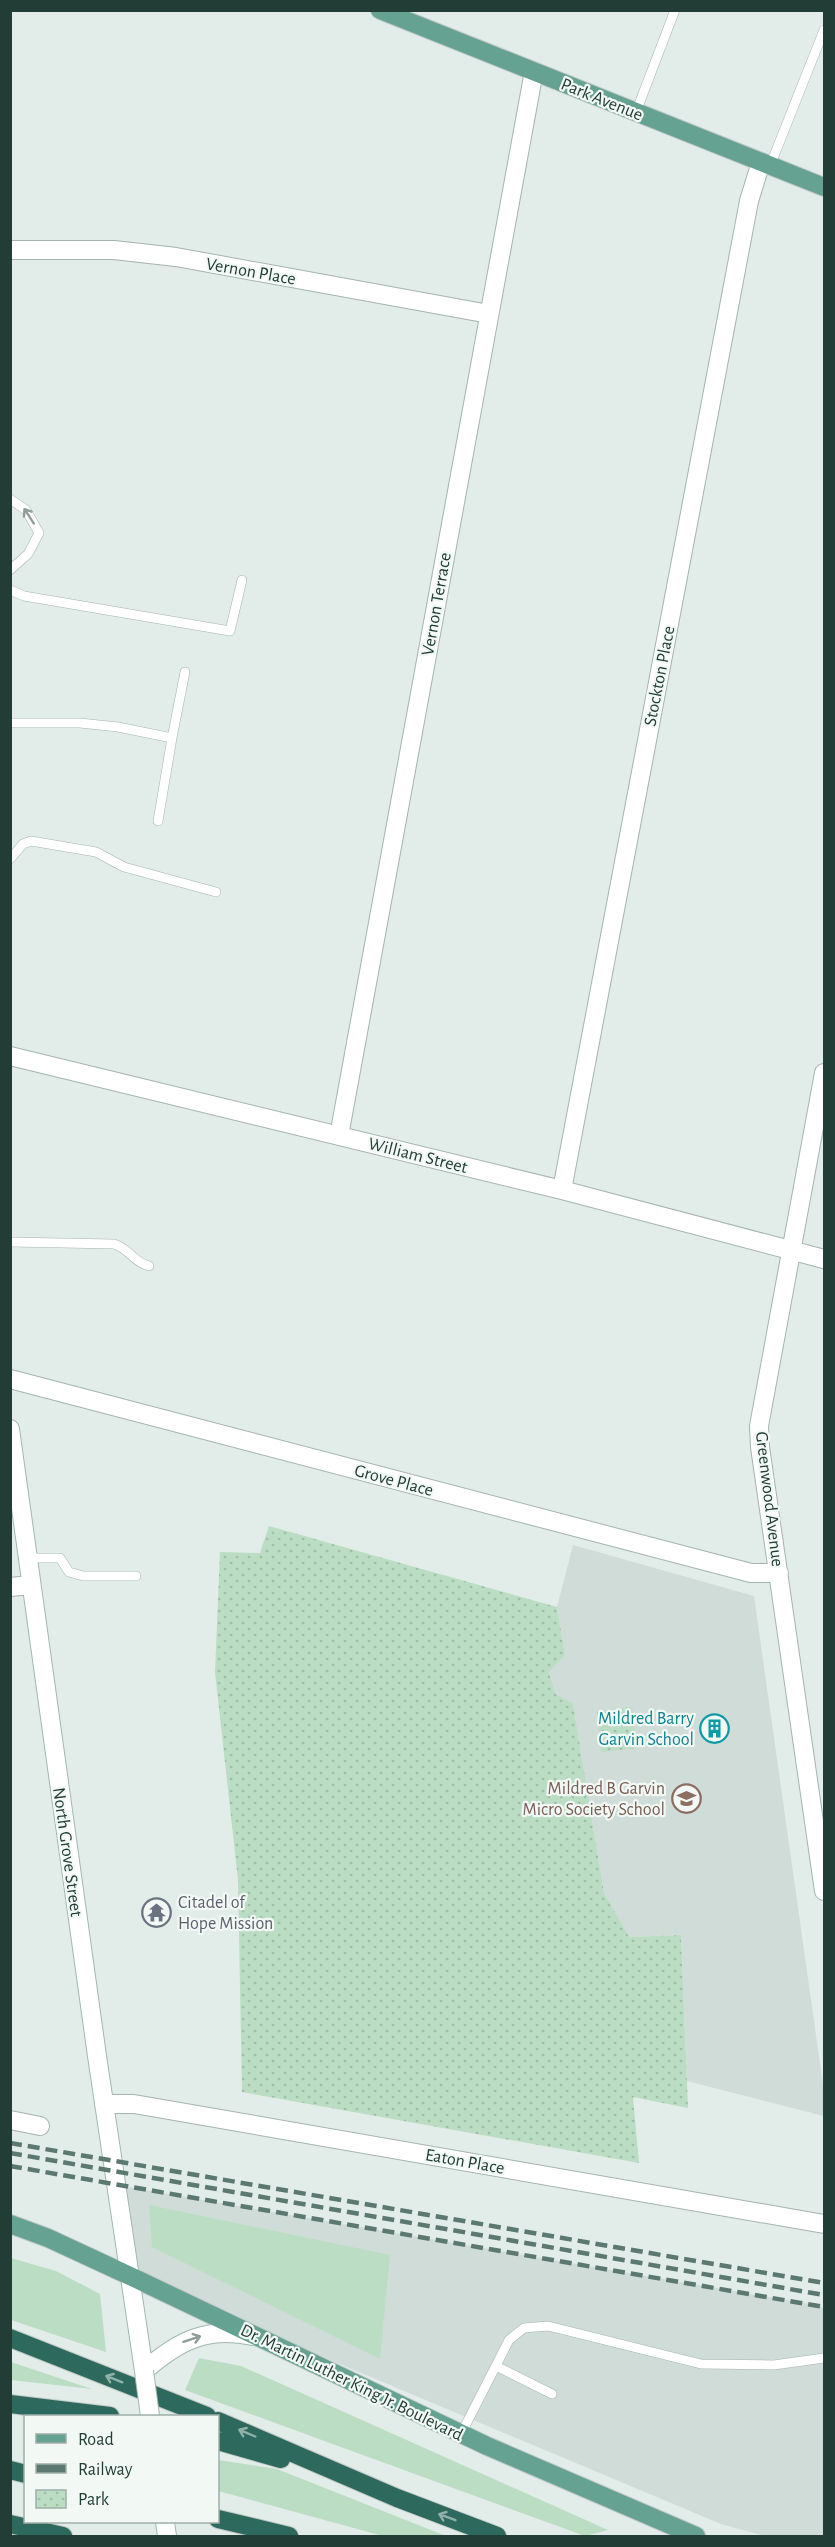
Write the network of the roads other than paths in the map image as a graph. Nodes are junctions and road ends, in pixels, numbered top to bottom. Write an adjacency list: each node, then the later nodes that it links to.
1 (380, 10): 4 (main road, Park Avenue)
2 (675, 10): 5 (lane)
3 (825, 30): 6 (lane)
4 (534, 71): 5 (main road, Park Avenue); 9 (street, Vernon Terrace)
5 (636, 112): 6 (main road, Park Avenue)
6 (766, 164): 7 (main road, Park Avenue); 23 (street, Stockton Place)
7 (825, 187)
8 (10, 250): 9 (street, Vernon Place)
9 (489, 314): 22 (street, Vernon Terrace)
10 (10, 499): 11 (lane, one-way to 10)
11 (10, 570)
12 (242, 580): 13 (lane)
13 (10, 590)
14 (185, 672): 16 (lane)
15 (10, 723): 16 (lane)
16 (172, 738): 17 (lane)
17 (158, 821)
18 (10, 859): 19 (lane)
19 (216, 892)
20 (10, 1056): 22 (street, William Street)
21 (825, 1073): 25 (street, Greenwood Avenue)
22 (339, 1136): 23 (street, William Street)
23 (562, 1190): 25 (street, William Street)
24 (10, 1242): 27 (lane)
25 (791, 1251): 26 (street, William Street); 31 (street, Greenwood Avenue)
26 (825, 1259)
27 (149, 1266)
28 (10, 1379): 31 (street, Grove Place)
29 (10, 1429): 30 (street, North Grove Street)
30 (28, 1558): 32 (lane); 33 (street, North Grove Street)
31 (779, 1573): 35 (street, Greenwood Avenue)
32 (136, 1576)
33 (31, 1585): 34 (street); 36 (street, North Grove Street)
34 (10, 1587)
35 (825, 1891)
36 (104, 2104): 40 (street, Eaton Place); 41 (street, North Grove Street)
37 (10, 2120): 38 (street)
38 (40, 2126)
39 (10, 2224): 41 (main road, Dr. Martin Luther King Jr. Boulevard)
40 (825, 2224)
41 (130, 2276): 43 (main road, Dr. Martin Luther King Jr. Boulevard); 46 (street, North Grove Street)
42 (10, 2338): 51 (highway, one-way to 42)
43 (260, 2338): 46 (street, one-way to 43); 53 (main road, Dr. Martin Luther King Jr. Boulevard)
44 (825, 2358): 45 (lane)
45 (496, 2366): 47 (lane); 53 (lane)
46 (144, 2371): 50 (street, North Grove Street, bridge)
47 (552, 2394)
48 (10, 2404): 49 (highway)
49 (102, 2415)
50 (150, 2415)
51 (204, 2415)
52 (219, 2421): 55 (highway, one-way to 52)
53 (461, 2434): 61 (main road, Dr. Martin Luther King Jr. Boulevard)
54 (219, 2441): 55 (highway)
55 (397, 2498): 60 (highway, one-way to 55)
56 (219, 2519): 59 (highway)
57 (10, 2524): 58 (highway)
58 (63, 2536)
59 (289, 2536)
60 (497, 2536)
61 (696, 2536)

